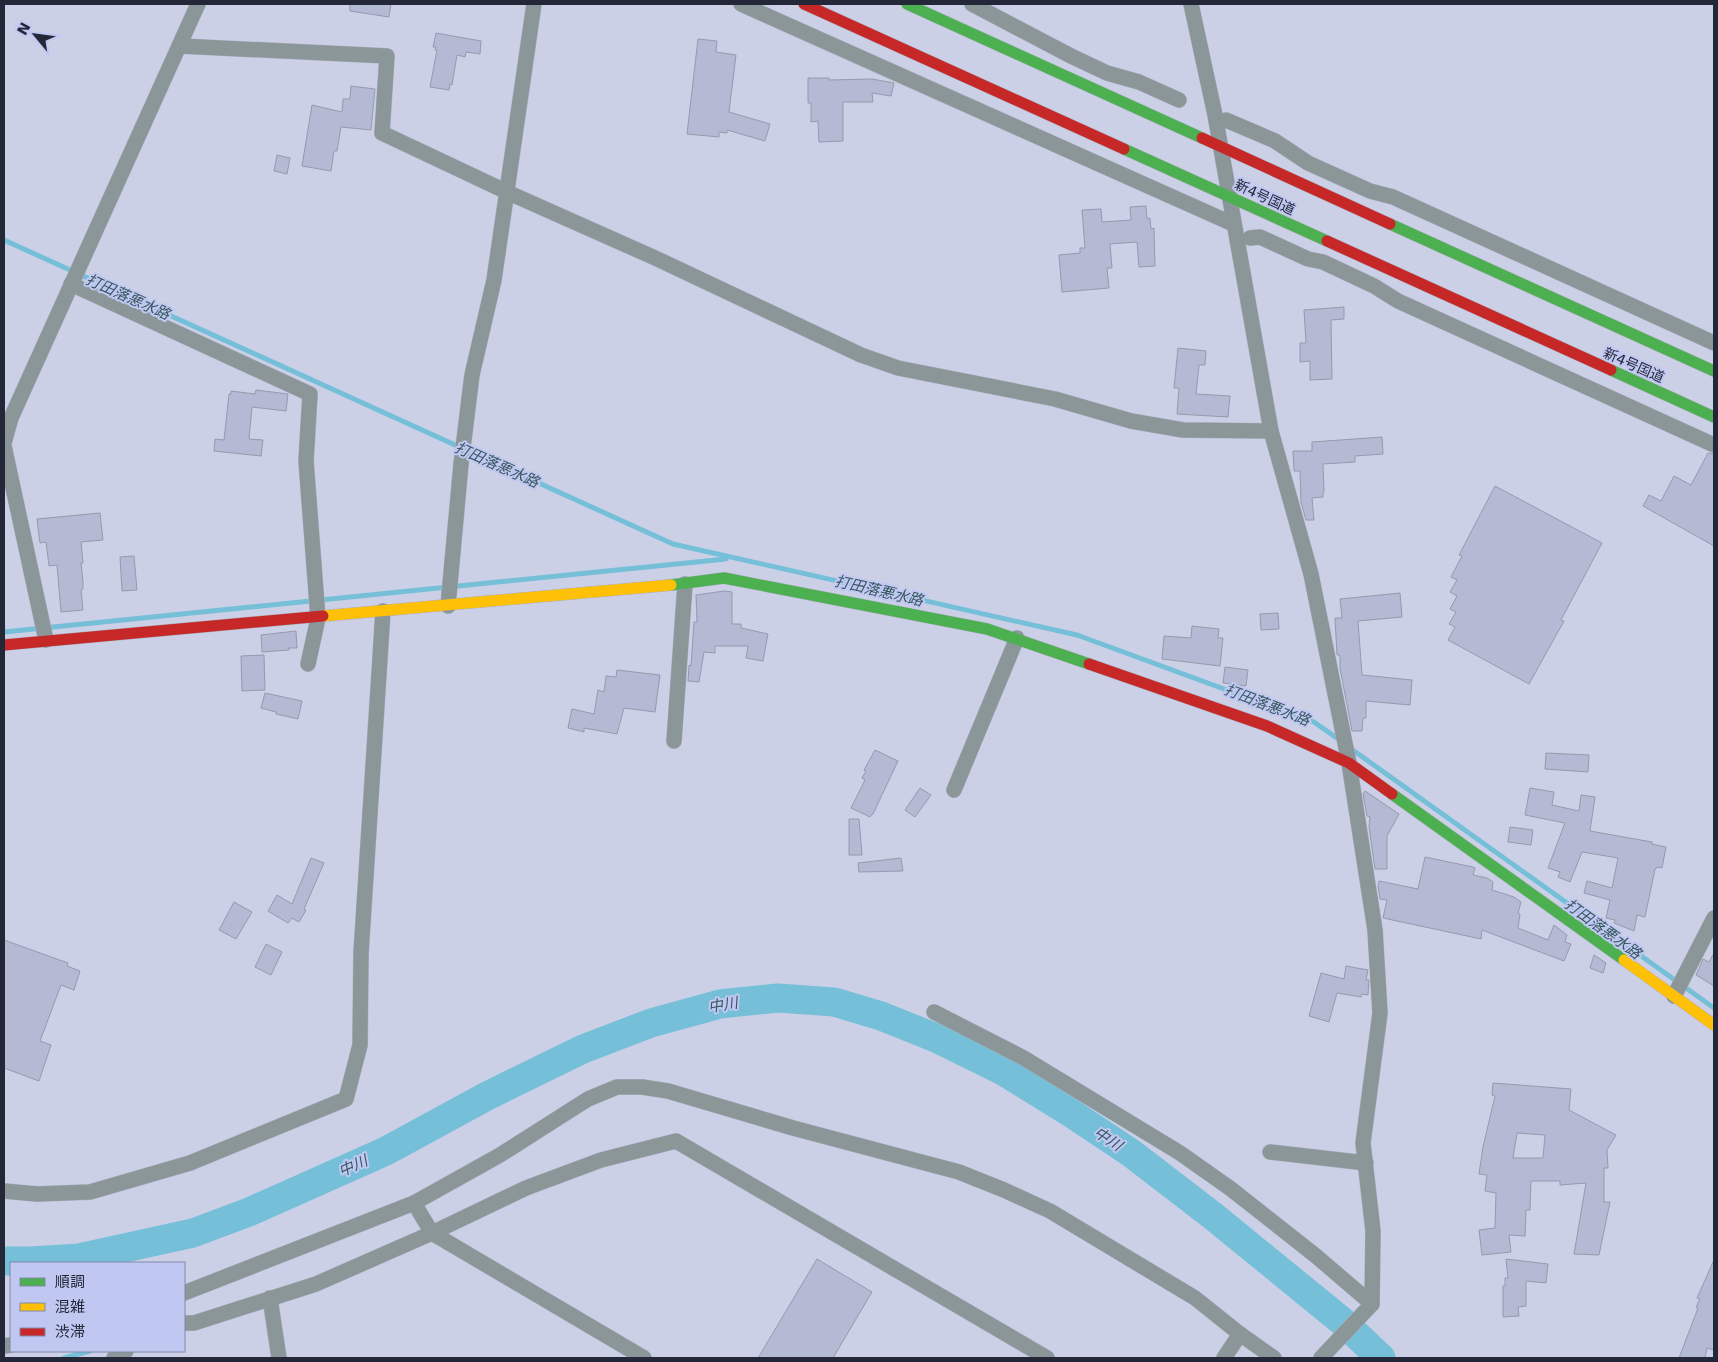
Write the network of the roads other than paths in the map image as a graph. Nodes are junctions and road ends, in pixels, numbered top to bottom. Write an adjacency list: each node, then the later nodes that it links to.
1 (198, 4): 8 (street)
2 (534, 4): 15 (street)
3 (741, 4): 18 (street)
4 (804, 4): 16 (main road, 新4号国道)
5 (908, 4): 10 (main road, 新4号国道)
6 (972, 4): 9 (street)
7 (1191, 4): 13 (street)
8 (180, 46): 15 (street); 22 (street)
9 (1087, 64): 10 (street); 11 (street)
10 (1078, 83): 13 (main road, 新4号国道)
11 (1178, 100)
12 (1226, 120): 14 (street)
13 (1220, 146): 16 (street); 17 (main road, 新4号国道)
14 (1337, 176): 17 (street); 23 (street)
15 (507, 192): 26 (street); 30 (street)
16 (1228, 196): 18 (street); 20 (main road, 新4号国道)
17 (1329, 196): 24 (main road, 新4号国道)
18 (1233, 224): 26 (street)
19 (1250, 238): 21 (street)
20 (1354, 255): 21 (street); 25 (main road, 新4号国道)
21 (1345, 272): 28 (street)
22 (71, 284): 27 (street); 32 (street)
23 (1714, 343)
24 (1714, 372)
25 (1714, 418)
26 (1271, 431): 38 (street)
27 (4, 445): 34 (street)
28 (1714, 445)
29 (685, 584): 30 (main road); 33 (main road); 37 (street)
30 (448, 606): 31 (main road)
31 (383, 611): 32 (main road); 46 (street)
32 (318, 618): 34 (main road); 36 (street)
33 (1017, 638): 38 (main road); 39 (street)
34 (46, 640): 35 (main road)
35 (4, 645)
36 (308, 664)
37 (674, 741)
38 (1349, 763): 41 (main road); 45 (street)
39 (954, 790)
40 (1714, 918): 41 (street)
41 (1674, 996): 43 (main road)
42 (934, 1012): 51 (street)
43 (1714, 1025)
44 (1270, 1152): 45 (street)
45 (1366, 1163): 51 (street)
46 (4, 1191)
47 (414, 1203): 48 (street); 49 (street); 53 (street)
48 (432, 1233): 50 (street); 55 (street); 56 (street)
49 (185, 1293)
50 (270, 1298): 52 (street); 54 (street)
51 (1372, 1304): 59 (street)
52 (185, 1324)
53 (1240, 1334): 57 (street); 58 (street)
54 (279, 1358)
55 (644, 1358)
56 (1047, 1358)
57 (1224, 1358)
58 (1274, 1358)
59 (1321, 1358)

